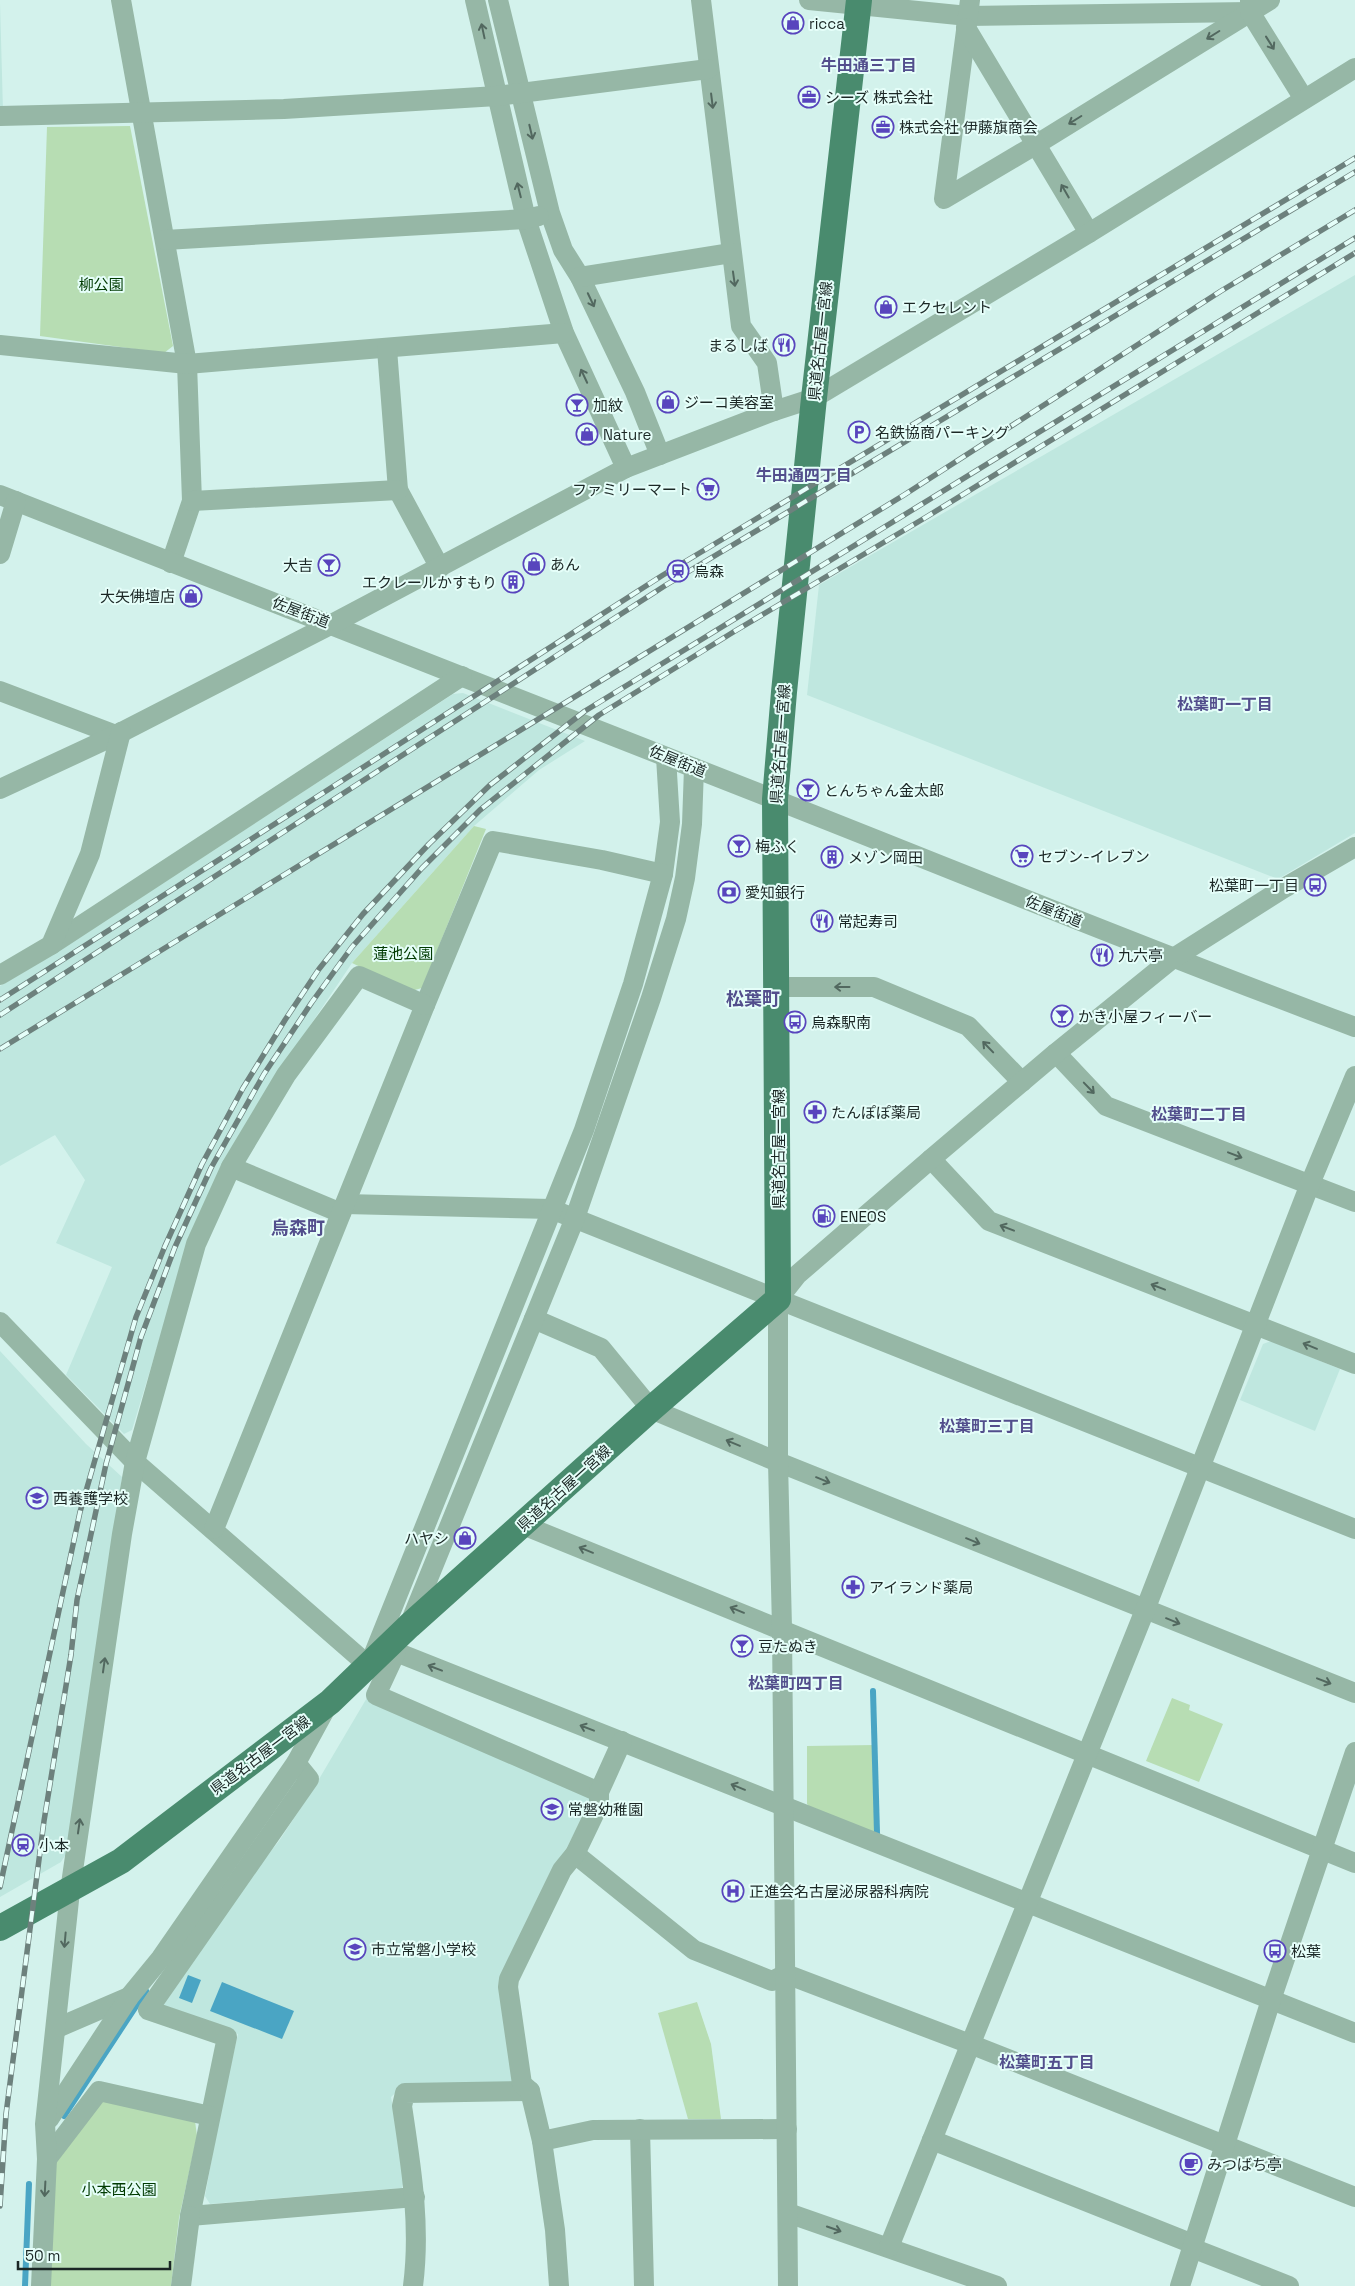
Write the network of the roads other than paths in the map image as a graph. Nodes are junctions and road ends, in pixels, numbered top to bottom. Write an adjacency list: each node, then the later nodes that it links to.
1 (121, 0): 15 (street)
2 (475, 0): 13 (street, one-way to 2)
3 (498, 0): 12 (street)
4 (701, 0): 11 (street)
5 (809, 0): 7 (street)
6 (1270, 0): 8 (street)
7 (859, 2): 9 (street); 28 (main road, 県道名古屋一宮線)
8 (1250, 6): 9 (street); 14 (street, one-way to 14); 17 (street, one-way to 17)
9 (968, 15): 17 (street); 17 (street)
10 (1355, 68): 14 (street)
11 (708, 69): 12 (street); 22 (street, one-way to 22)
12 (522, 94): 13 (street); 18 (street, one-way to 18)
13 (497, 96): 15 (street); 19 (street, one-way to 13)
14 (1304, 99): 20 (street)
15 (141, 113): 16 (street); 21 (street)
16 (0, 116)
17 (1038, 144): 20 (street, one-way to 17)
18 (550, 213): 19 (street); 23 (street)
19 (526, 219): 21 (street); 24 (street)
20 (1090, 233): 28 (street)
21 (164, 240): 27 (street)
22 (731, 253): 23 (street); 29 (street, one-way to 29)
23 (580, 277): 30 (street, one-way to 30)
24 (564, 333): 26 (street); 31 (street, one-way to 24)
25 (0, 345): 27 (street)
26 (387, 349): 27 (street); 32 (street)
27 (188, 364): 34 (street)
28 (814, 398): 29 (street); 45 (main road, 県道名古屋一宮線)
29 (774, 410): 30 (street)
30 (660, 455): 31 (street)
31 (626, 468): 37 (street)
32 (398, 490): 34 (street); 37 (street)
33 (8, 498): 35 (street); 36 (street, 佐屋街道)
34 (192, 501): 36 (street)
35 (0, 554)
36 (171, 563): 38 (street, 佐屋街道)
37 (440, 568): 38 (street)
38 (332, 624): 39 (street, 佐屋街道); 41 (street)
39 (462, 676): 42 (street, 佐屋街道); 48 (street)
40 (0, 691): 41 (street)
41 (118, 734): 44 (street); 48 (street)
42 (666, 757): 43 (street, 佐屋街道); 47 (street)
43 (694, 768): 45 (street, 佐屋街道); 63 (street)
44 (0, 789)
45 (775, 799): 49 (street, 佐屋街道); 51 (main road, 県道名古屋一宮線)
46 (1355, 847): 49 (street)
47 (663, 874): 52 (street); 62 (street)
48 (51, 945): 50 (street)
49 (1172, 959): 53 (street, 佐屋街道); 54 (street)
50 (0, 975)
51 (777, 987): 56 (street, one-way to 51); 64 (main road, 県道名古屋一宮線)
52 (425, 1005): 58 (street); 61 (street)
53 (1355, 1027)
54 (1056, 1053): 56 (street); 59 (street, one-way to 59)
55 (1355, 1076): 59 (street)
56 (1022, 1082): 57 (street)
57 (932, 1159): 64 (street); 67 (street, one-way to 57)
58 (231, 1167): 61 (street); 70 (street)
59 (1310, 1184): 60 (street); 67 (street)
60 (1355, 1202)
61 (343, 1208): 62 (street); 74 (street)
62 (551, 1210): 63 (street); 80 (street)
63 (575, 1218): 64 (street); 65 (street)
64 (778, 1299): 69 (main road, 県道名古屋一宮線); 71 (street); 72 (street)
65 (534, 1319): 69 (street); 77 (street)
66 (0, 1322): 70 (street)
67 (1256, 1324): 68 (street, one-way to 67); 72 (street)
68 (1355, 1364)
69 (651, 1409): 71 (street, one-way to 69); 73 (main road, 県道名古屋一宮線)
70 (135, 1462): 74 (street); 92 (street, one-way to 70)
71 (778, 1462): 76 (street, one-way to 76); 78 (street)
72 (1201, 1468): 75 (street); 76 (street)
73 (523, 1525): 77 (main road, 県道名古屋一宮線); 78 (street, one-way to 73)
74 (214, 1529): 80 (street)
75 (1355, 1529)
76 (1145, 1610): 81 (street, one-way to 81); 85 (street)
77 (409, 1626): 79 (main road, 県道名古屋一宮線)
78 (782, 1628): 85 (street); 88 (street)
79 (393, 1649): 80 (main road, 県道名古屋一宮線); 83 (street, one-way to 79); 87 (street)
80 (369, 1666): 82 (main road, 県道名古屋一宮線)
81 (1355, 1693)
82 (330, 1702): 86 (street); 92 (main road, 県道名古屋一宮線)
83 (622, 1741): 87 (street); 88 (street, one-way to 83)
84 (1355, 1752): 89 (street)
85 (1087, 1754): 89 (street); 93 (street)
86 (296, 1763): 96 (street); 102 (street)
87 (600, 1792): 90 (street)
88 (783, 1805): 93 (street); 95 (street)
89 (1323, 1850): 91 (street); 97 (street)
90 (575, 1854): 95 (street); 101 (street)
91 (1355, 1863)
92 (70, 1891): 94 (main road, 県道名古屋一宮線); 98 (street, one-way to 98)
93 (1026, 1903): 97 (street); 100 (street)
94 (0, 1928)
95 (786, 1974): 100 (street); 105 (street)
96 (129, 1997): 98 (street); 103 (street)
97 (1271, 2000): 99 (street); 108 (street)
98 (57, 2028): 103 (street)
99 (1355, 2033)
100 (970, 2044): 106 (street); 108 (street)
101 (530, 2091): 107 (street); 110 (street)
102 (210, 2116): 109 (street); 113 (street)
103 (46, 2124): 109 (street)
104 (640, 2128): 105 (street); 107 (street); 120 (street)
105 (787, 2129): 112 (street)
106 (932, 2140): 114 (street); 115 (street)
107 (542, 2141): 119 (street)
108 (1225, 2145): 111 (street); 114 (street)
109 (47, 2159): 116 (street, one-way to 116)
110 (415, 2197): 113 (street); 118 (street)
111 (1355, 2197)
112 (788, 2213): 115 (street, one-way to 115); 121 (street)
113 (190, 2216): 117 (street)
114 (1193, 2246): 123 (street); 124 (street)
115 (889, 2247): 122 (street)
116 (41, 2286)
117 (181, 2286)
118 (413, 2286)
119 (559, 2286)
120 (644, 2286)
121 (788, 2286)
122 (996, 2286)
123 (1180, 2286)
124 (1289, 2286)

